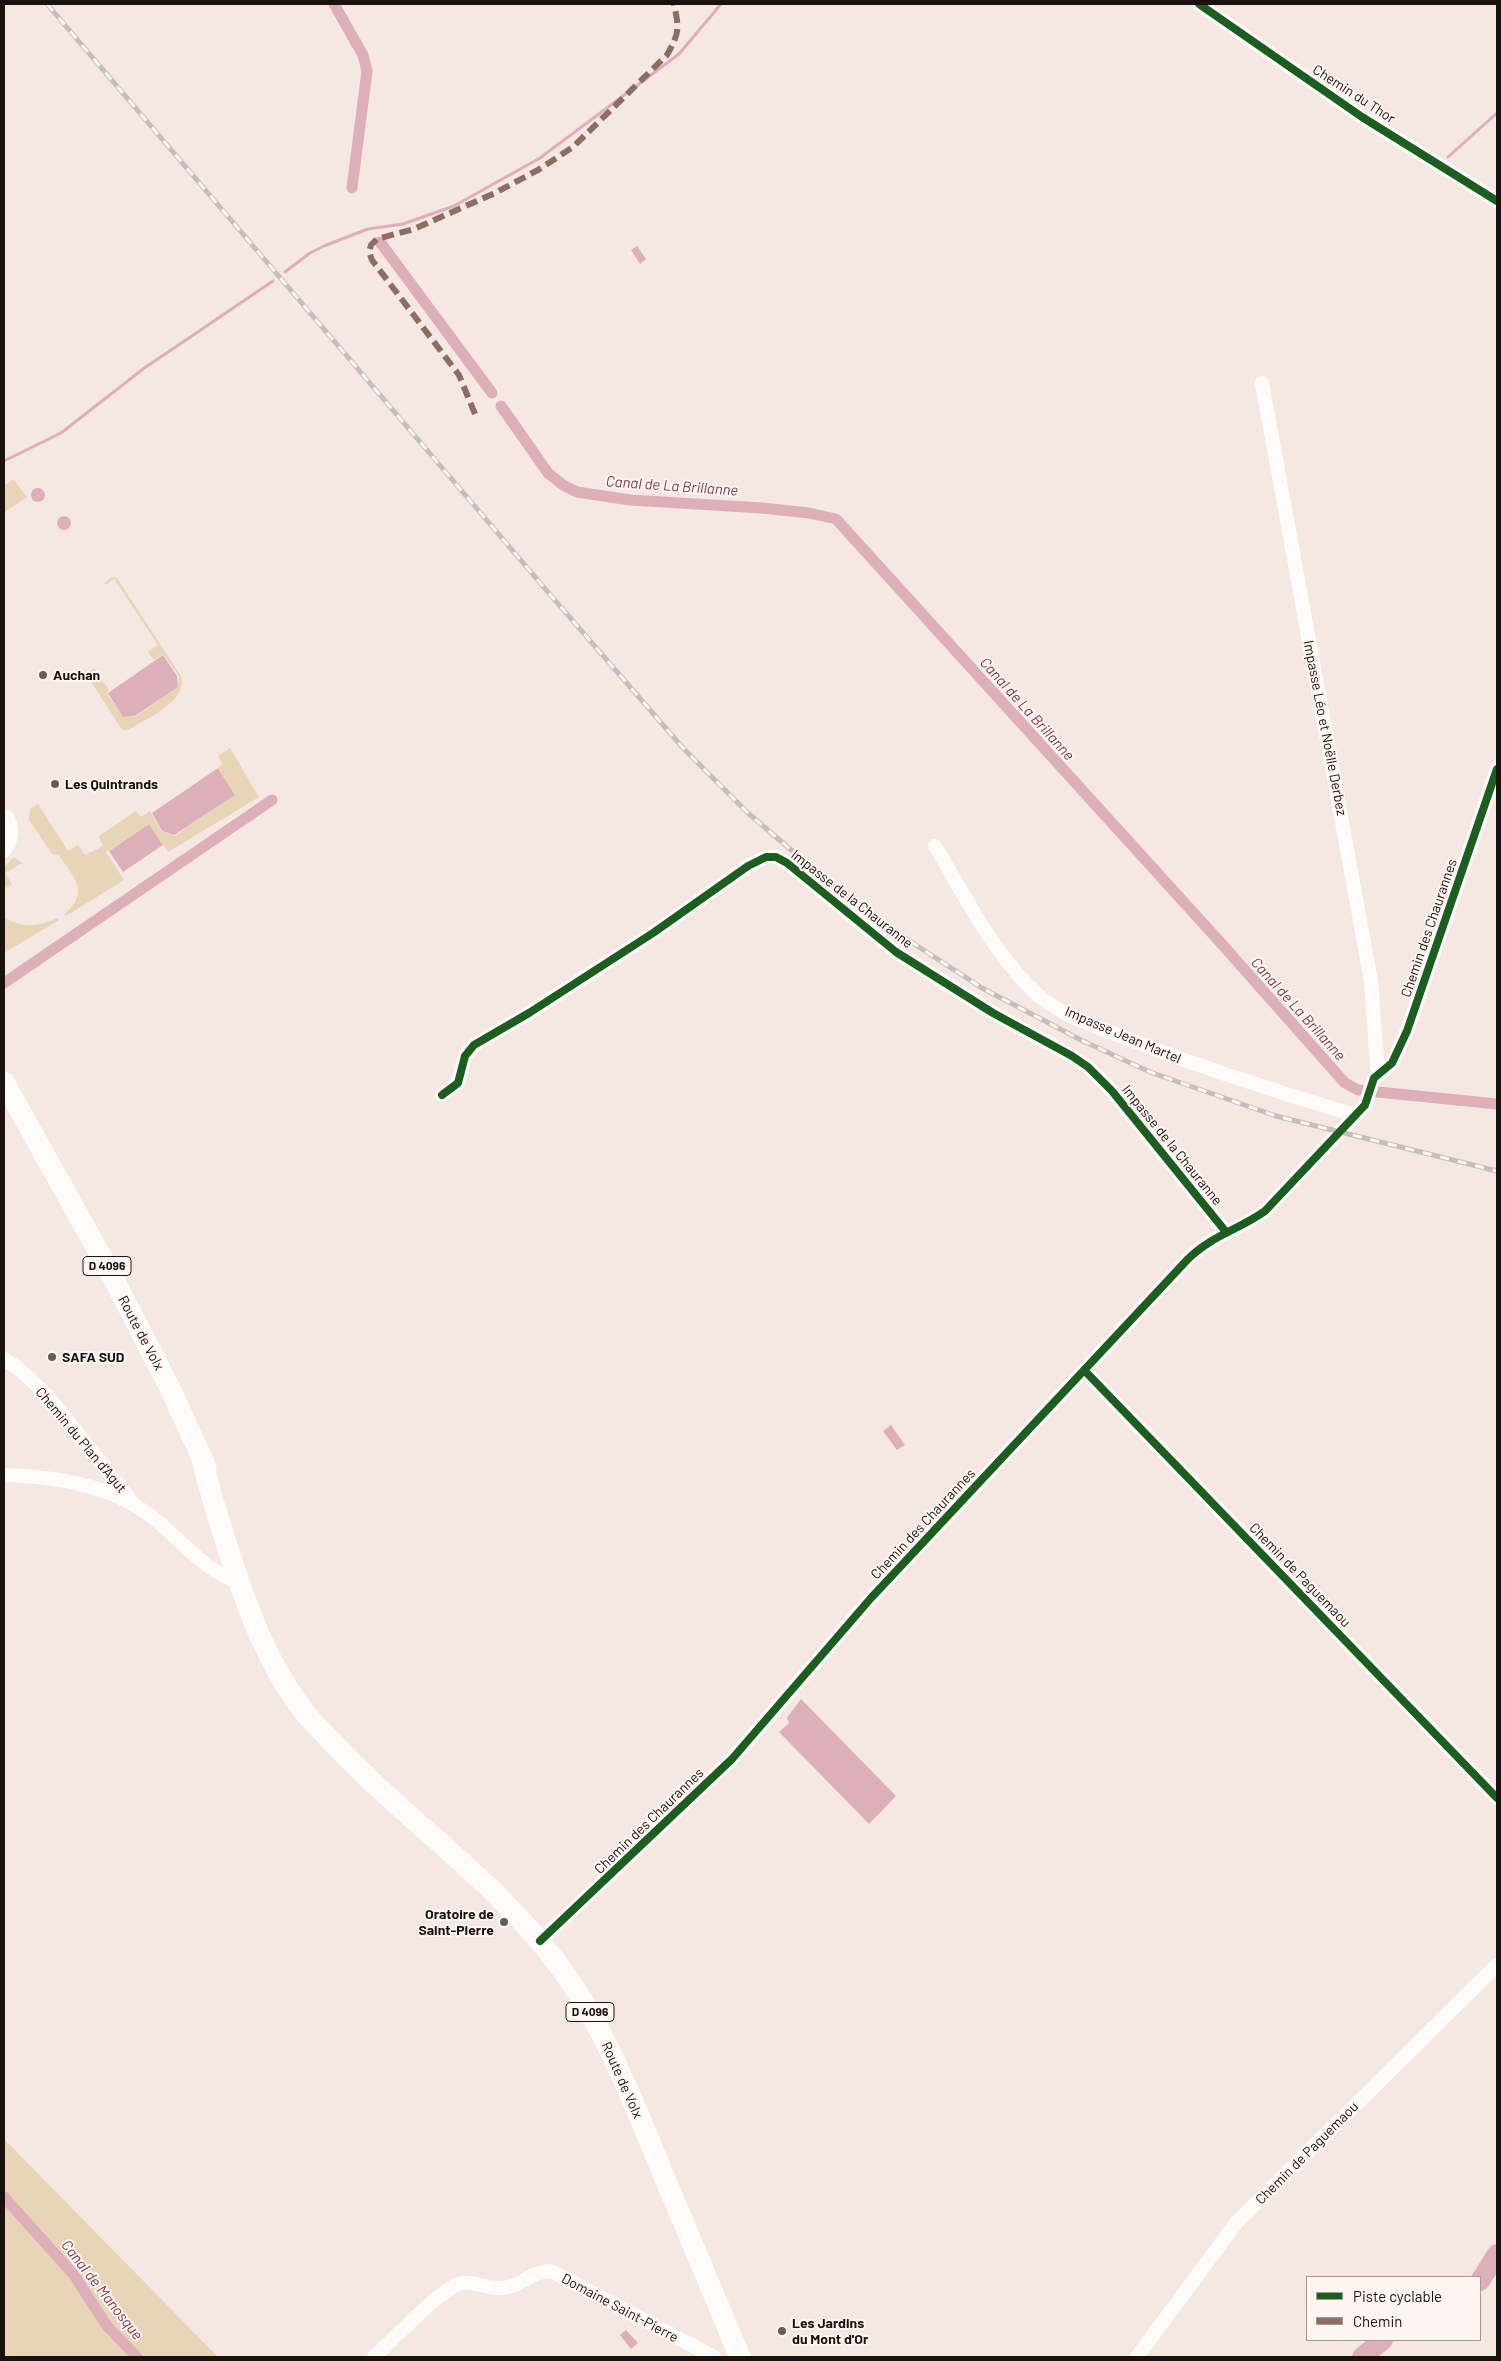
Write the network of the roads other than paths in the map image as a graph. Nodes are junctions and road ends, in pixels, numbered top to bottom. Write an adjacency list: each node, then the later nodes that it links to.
1 (1199, 4): 2 (street, Chemin du Thor)
2 (1497, 202)
3 (1262, 383): 8 (street, Impasse Léo et Noëlle Derbez)
4 (1497, 769): 8 (street, Chemin des Chaurannes)
5 (7, 817): 7 (street)
6 (935, 846): 11 (street, Impasse Jean Martel)
7 (4, 851)
8 (1378, 1074): 11 (street, Chemin des Chaurannes)
9 (4, 1082): 15 (main road, Route de Volx / D 4096)
10 (442, 1095): 12 (street, Impasse de la Chauranne)
11 (1355, 1115): 12 (street, Chemin des Chaurannes)
12 (1226, 1232): 14 (street, Chemin des Chaurannes)
13 (4, 1359): 17 (street, Chemin du Plan d'Agut)
14 (1084, 1370): 21 (street, Chemin de Paguemaou); 22 (street, Chemin des Chaurannes)
15 (201, 1455): 18 (main road, Route de Volx / D 4096); 19 (main road, Route de Volx / D 4096)
16 (4, 1475): 17 (street)
17 (134, 1504): 18 (street)
18 (239, 1582): 19 (street); 20 (main road, Route de Volx / D 4096)
19 (274, 1645): 20 (main road, Route de Volx / D 4096)
20 (332, 1741): 22 (main road, Route de Volx / D 4096)
21 (1497, 1798)
22 (540, 1940): 26 (main road, Route de Volx / D 4096)
23 (1497, 1965): 27 (street, Chemin de Paguemaou)
24 (374, 2357): 25 (street, Domaine Saint-Pierre)
25 (714, 2357)
26 (740, 2357)
27 (1137, 2357)

